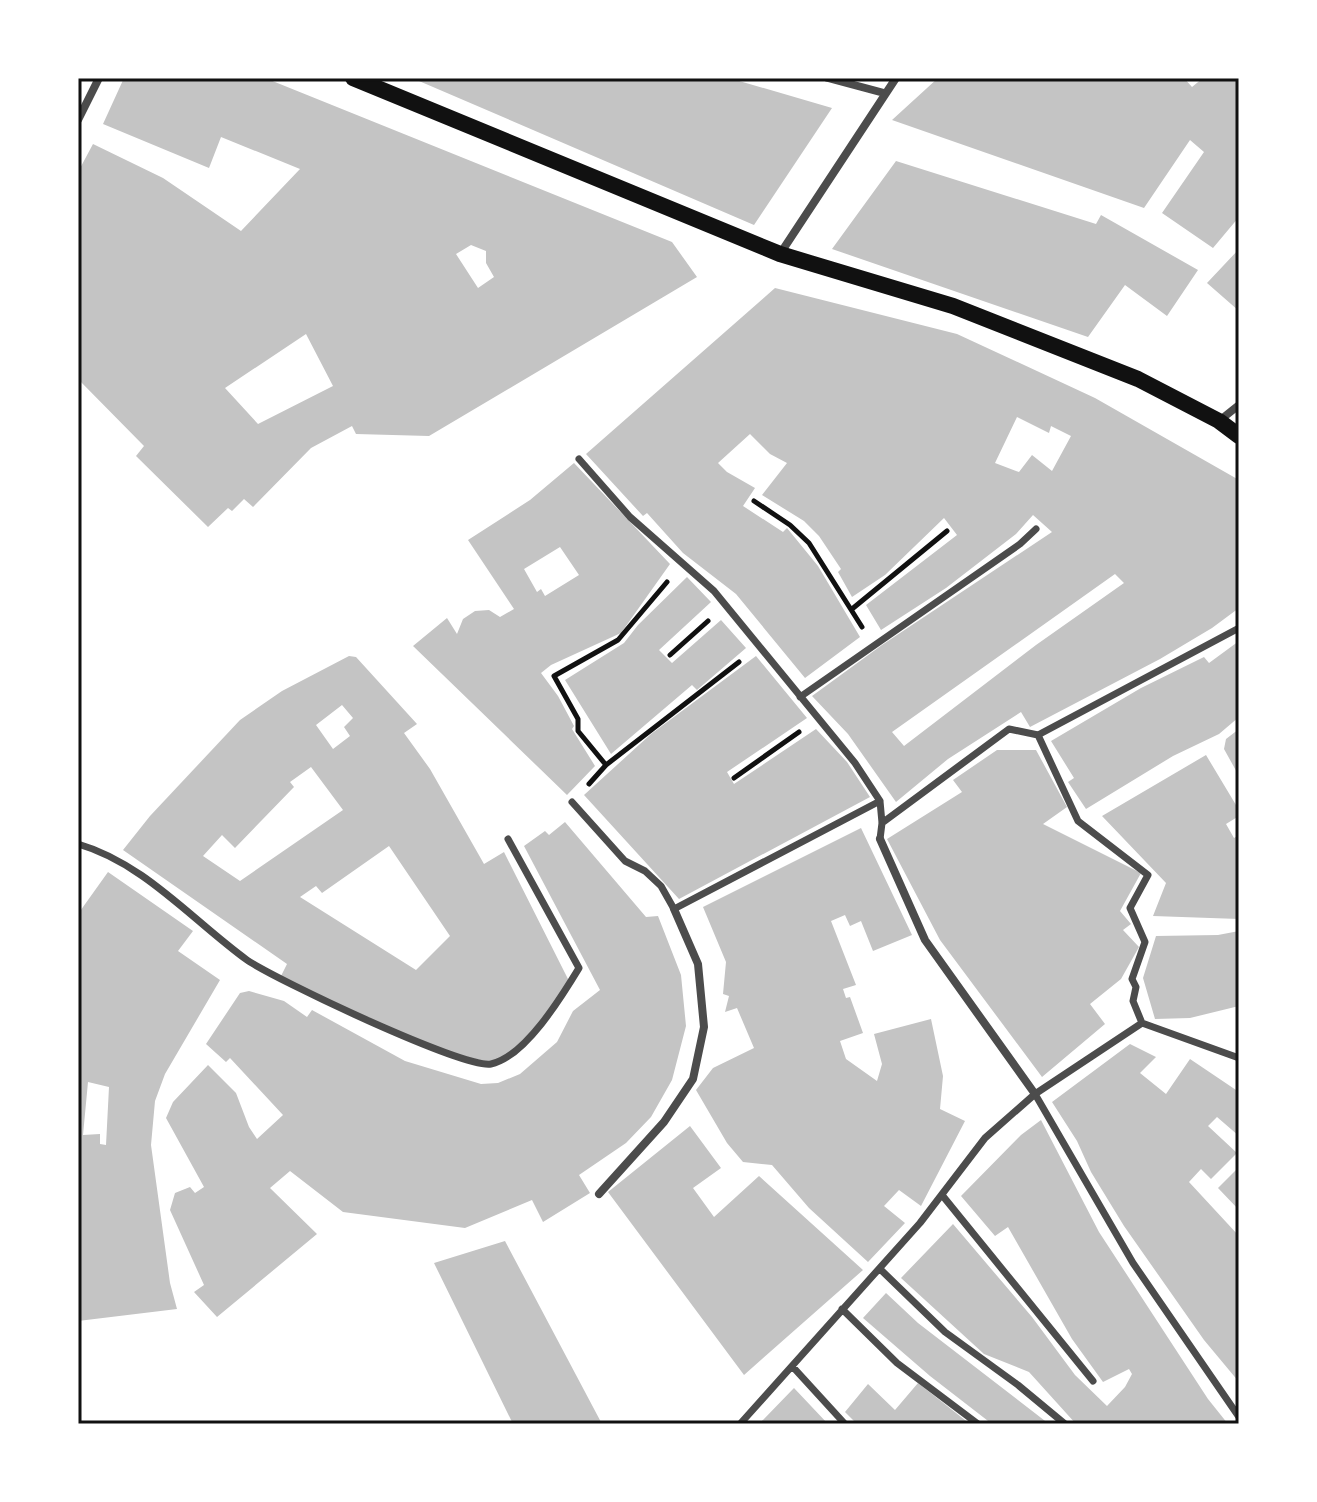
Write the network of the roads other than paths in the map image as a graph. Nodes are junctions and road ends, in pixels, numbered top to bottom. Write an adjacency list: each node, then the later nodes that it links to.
1 (99, 78): 6 (street)
2 (353, 78): 7 (main road)
3 (828, 78): 5 (street)
4 (896, 78): 5 (street)
5 (884, 93): 7 (street)
6 (78, 120)
7 (780, 254): 9 (main road)
8 (1239, 405): 9 (street)
9 (1219, 421): 10 (main road)
10 (1239, 436)
11 (579, 459): 14 (street)
12 (1036, 529): 14 (street)
13 (1239, 628): 15 (street)
14 (800, 697): 16 (street)
15 (1038, 735): 18 (street); 23 (street)
16 (880, 801): 18 (street); 22 (street)
17 (572, 802): 22 (street)
18 (882, 823): 20 (street)
19 (508, 839): 21 (street)
20 (880, 839): 25 (street)
21 (78, 844)
22 (674, 909): 26 (street)
23 (1142, 1023): 24 (street); 25 (street)
24 (1239, 1058)
25 (1035, 1094): 27 (street); 32 (street)
26 (599, 1194)
27 (942, 1195): 28 (street); 31 (street)
28 (880, 1269): 29 (street); 36 (street)
29 (842, 1309): 30 (street); 35 (street)
30 (792, 1366): 33 (street); 34 (street)
31 (1093, 1381)
32 (1239, 1417)
33 (740, 1424)
34 (845, 1424)
35 (978, 1424)
36 (1065, 1424)

